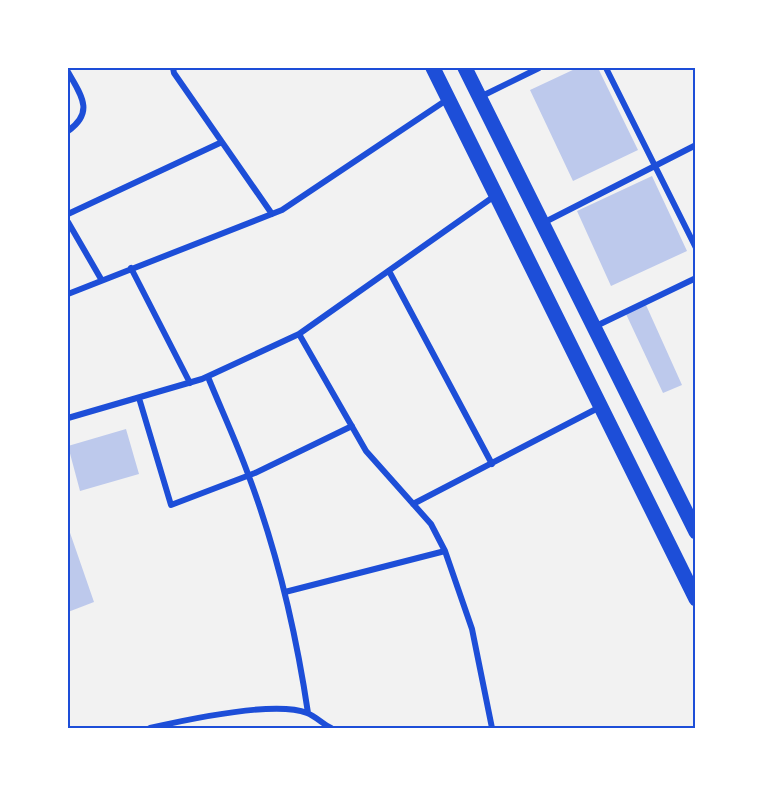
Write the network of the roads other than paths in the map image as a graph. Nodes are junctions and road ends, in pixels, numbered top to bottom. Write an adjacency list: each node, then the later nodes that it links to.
1 (173, 68): 10 (street)
2 (433, 68): 7 (highway)
3 (465, 68): 8 (highway)
4 (539, 68): 8 (street)
5 (606, 68): 12 (street)
6 (68, 72): 9 (street)
7 (448, 98): 13 (highway); 15 (street)
8 (480, 98): 17 (highway)
9 (68, 131)
10 (222, 141): 14 (street); 15 (street)
11 (696, 145): 12 (street)
12 (656, 165): 17 (street); 18 (street)
13 (496, 195): 20 (street); 29 (highway)
14 (68, 214)
15 (272, 214): 19 (street)
16 (68, 222): 22 (street)
17 (542, 223): 24 (highway)
18 (696, 248)
19 (131, 268): 22 (street); 27 (street)
20 (389, 271): 25 (street); 32 (street)
21 (696, 278): 24 (street)
22 (101, 279): 23 (street)
23 (68, 294)
24 (594, 327): 35 (highway)
25 (299, 334): 26 (street); 31 (street)
26 (208, 377): 27 (street); 33 (street)
27 (190, 383): 28 (street)
28 (139, 398): 30 (street); 33 (street)
29 (600, 406): 32 (street); 38 (highway)
30 (68, 418)
31 (352, 426): 33 (street); 34 (street)
32 (492, 464): 34 (street)
33 (249, 475): 37 (street)
34 (413, 504): 36 (street)
35 (696, 532)
36 (445, 551): 37 (street); 42 (street)
37 (285, 592): 39 (street)
38 (696, 599)
39 (308, 713): 40 (street); 41 (street)
40 (150, 729)
41 (331, 729)
42 (492, 729)

